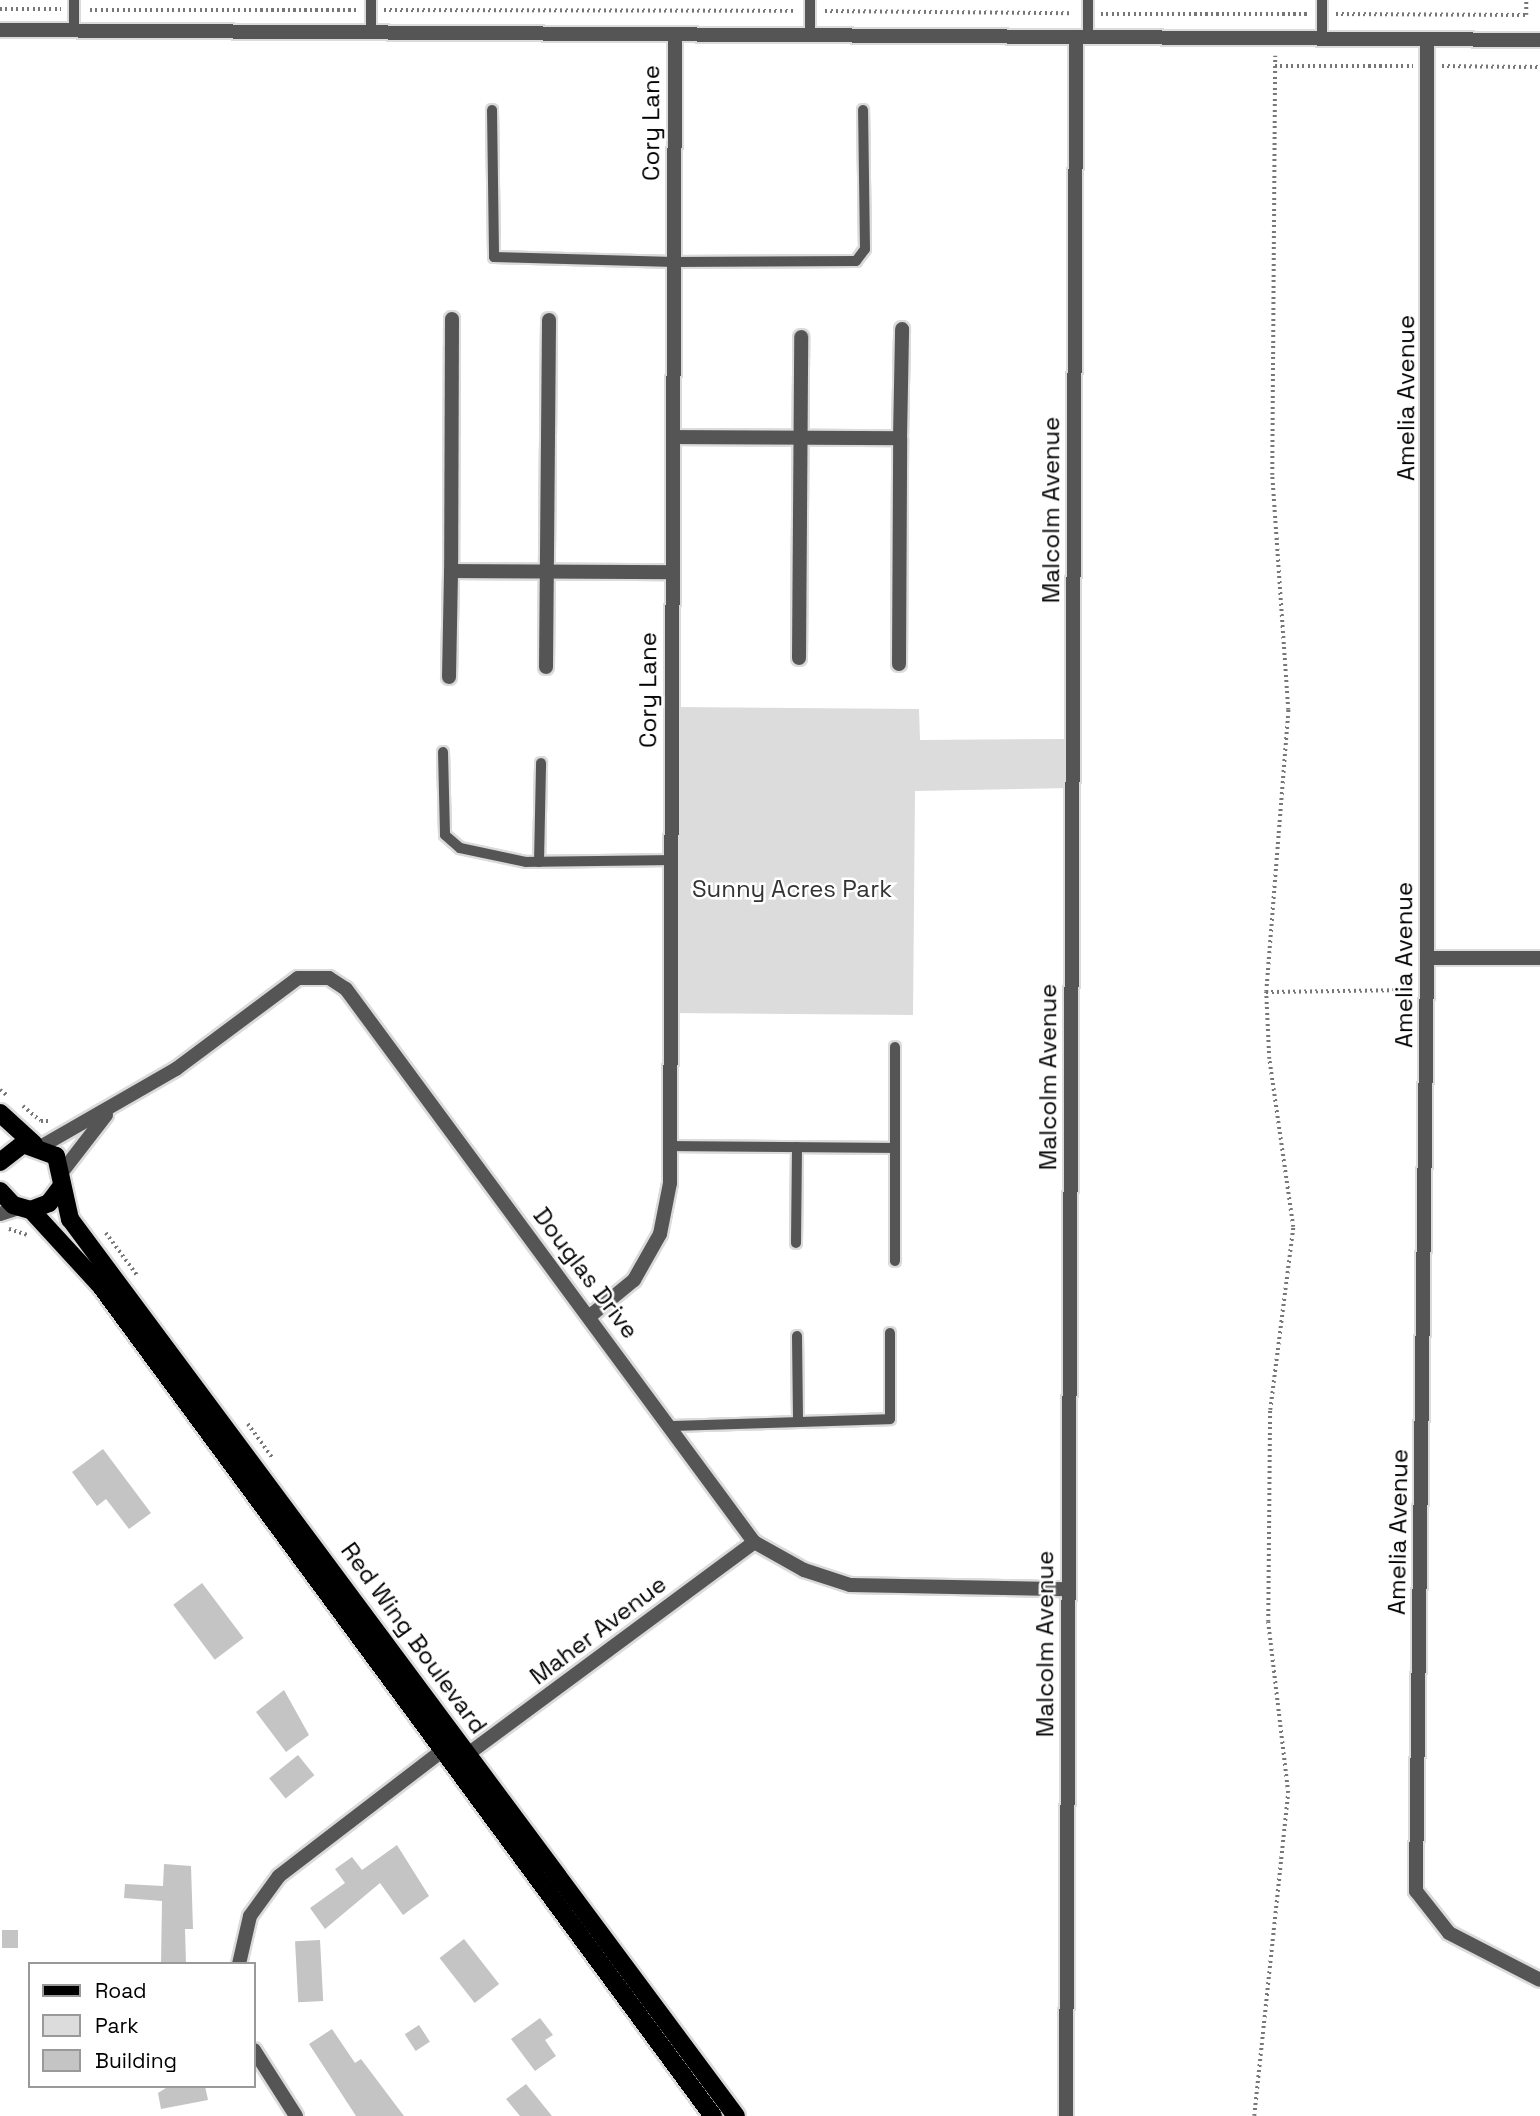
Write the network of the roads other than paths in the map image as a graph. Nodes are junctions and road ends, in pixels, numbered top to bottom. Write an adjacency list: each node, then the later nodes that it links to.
1 (1088, 0): 11 (lane)
2 (1322, 0): 13 (lane)
3 (74, 5): 7 (lane)
4 (371, 5): 8 (lane)
5 (810, 5): 10 (lane)
6 (0, 30): 7 (street)
7 (74, 31): 8 (street)
8 (371, 33): 9 (street)
9 (675, 36): 10 (street); 17 (street, Cory Lane)
10 (810, 37): 11 (street)
11 (1082, 38): 13 (street); 60 (street, Malcolm Avenue)
12 (1427, 39): 13 (street); 14 (street); 36 (street, Amelia Avenue)
13 (1322, 40)
14 (1540, 40)
15 (492, 110): 17 (lane)
16 (863, 110): 17 (lane)
17 (674, 262): 22 (street, Cory Lane)
18 (452, 319): 25 (street)
19 (549, 320): 26 (street)
20 (902, 328): 24 (street)
21 (800, 337): 23 (street)
22 (673, 437): 23 (street); 27 (street, Cory Lane)
23 (801, 438): 24 (street); 28 (street)
24 (900, 438): 29 (street)
25 (451, 571): 26 (street); 31 (street)
26 (548, 572): 27 (street); 30 (street)
27 (672, 572): 34 (street, Cory Lane)
28 (799, 658)
29 (899, 664)
30 (546, 667)
31 (449, 677)
32 (443, 752): 35 (lane)
33 (541, 763): 35 (lane)
34 (670, 860): 35 (lane); 43 (street, Cory Lane)
35 (540, 862)
36 (1427, 958): 37 (street); 64 (street, Amelia Avenue)
37 (1540, 958)
38 (895, 1047): 45 (lane)
39 (120, 1102): 42 (street, Douglas Drive); 48 (street, Douglas Drive); 54 (street, Douglas Drive)
40 (0, 1114): 42 (main road, Red Wing Boulevard)
41 (0, 1138): 46 (main road)
42 (38, 1145): 47 (main road); 48 (main road, Red Wing Boulevard)
43 (670, 1146): 44 (lane); 54 (street, Cory Lane)
44 (797, 1147): 45 (lane); 52 (lane)
45 (895, 1148): 53 (lane)
46 (0, 1150)
47 (0, 1162)
48 (62, 1179): 50 (main road); 62 (main road, Red Wing Boulevard)
49 (0, 1191): 50 (main road, Red Wing Boulevard)
50 (25, 1209): 51 (street); 61 (main road, Red Wing Boulevard)
51 (0, 1214)
52 (796, 1243)
53 (895, 1261)
54 (590, 1316): 58 (street, Douglas Drive)
55 (890, 1333): 57 (lane)
56 (797, 1336): 57 (lane)
57 (798, 1422): 58 (lane)
58 (670, 1426): 59 (street, Douglas Drive)
59 (754, 1542): 60 (street, Douglas Drive); 62 (street, Maher Avenue)
60 (1068, 1588): 69 (street, Malcolm Avenue)
61 (446, 1748): 63 (street); 67 (main road, Red Wing Boulevard)
62 (468, 1754): 68 (main road, Red Wing Boulevard)
63 (239, 1962)
64 (1540, 1980)
65 (256, 2053): 66 (street)
66 (296, 2116)
67 (713, 2116)
68 (736, 2116)
69 (1066, 2116)

